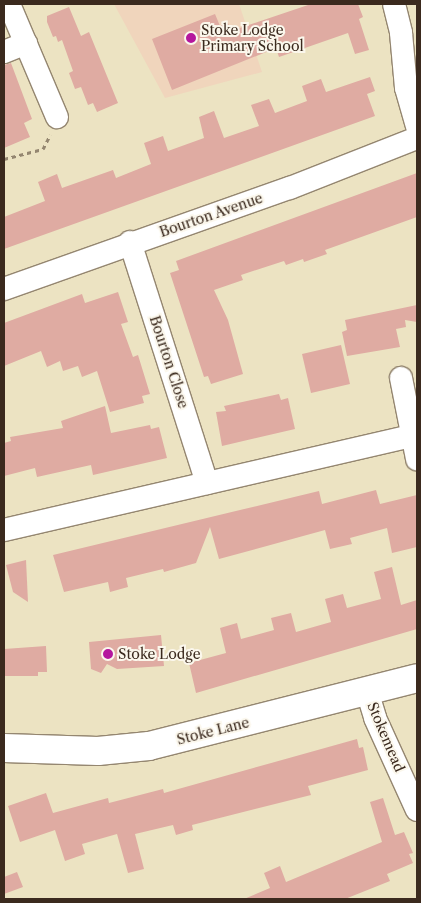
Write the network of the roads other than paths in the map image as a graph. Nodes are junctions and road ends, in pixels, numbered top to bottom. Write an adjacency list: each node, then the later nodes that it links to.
1 (9, 4): 3 (street)
2 (394, 4): 6 (street)
3 (26, 43): 4 (street); 5 (street)
4 (4, 52)
5 (57, 117)
6 (417, 126)
7 (417, 138): 8 (street, Bourton Avenue)
8 (130, 242): 9 (street, Bourton Avenue); 13 (street, Bourton Close)
9 (4, 289)
10 (401, 378): 11 (street)
11 (411, 436): 12 (street); 13 (street)
12 (417, 459)
13 (207, 483): 14 (street)
14 (4, 530)
15 (417, 678): 16 (street, Stoke Lane)
16 (367, 691): 17 (street, Stoke Lane); 18 (street, Stokemead)
17 (4, 748)
18 (417, 810)

